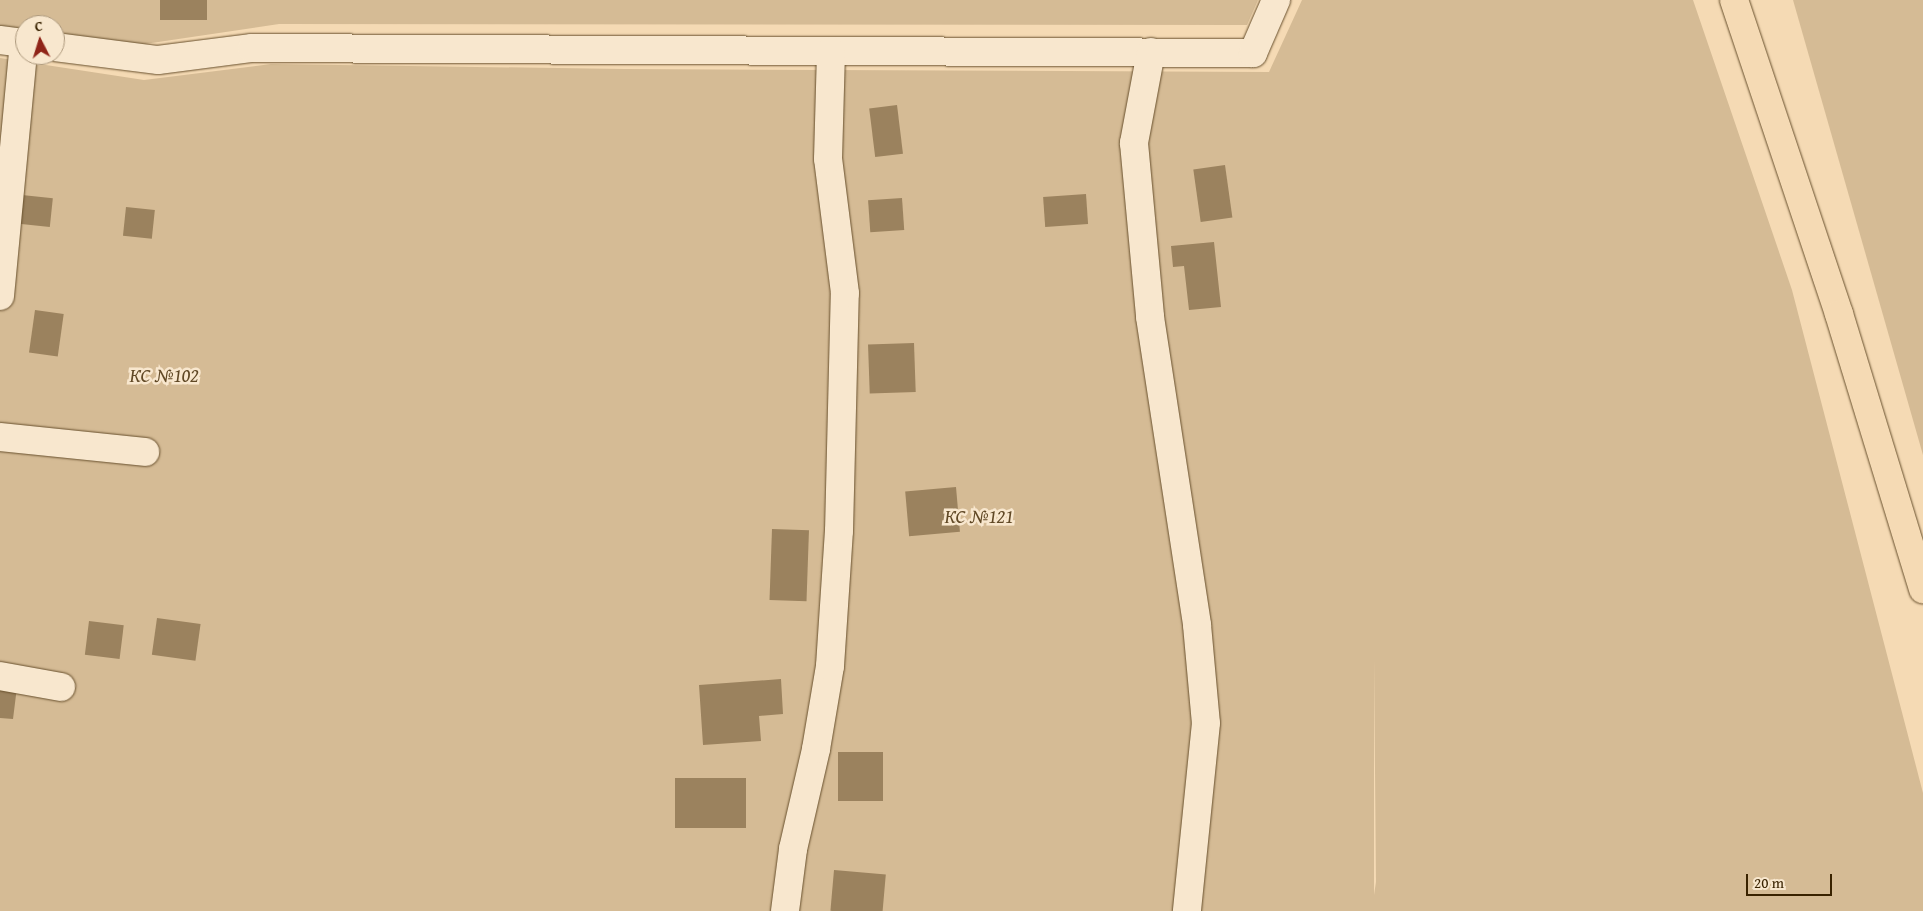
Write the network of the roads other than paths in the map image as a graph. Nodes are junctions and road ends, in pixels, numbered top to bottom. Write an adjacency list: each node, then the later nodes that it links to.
1 (1276, 0): 5 (street)
2 (1734, 0): 10 (main road)
3 (65, 48): 4 (street)
4 (831, 51): 5 (street); 13 (street)
5 (1151, 52): 14 (street)
6 (15, 58): 7 (street)
7 (0, 296)
8 (0, 437): 9 (street)
9 (144, 452)
10 (1923, 589)
11 (0, 676): 12 (street)
12 (61, 686)
13 (785, 911)
14 (1186, 911)

